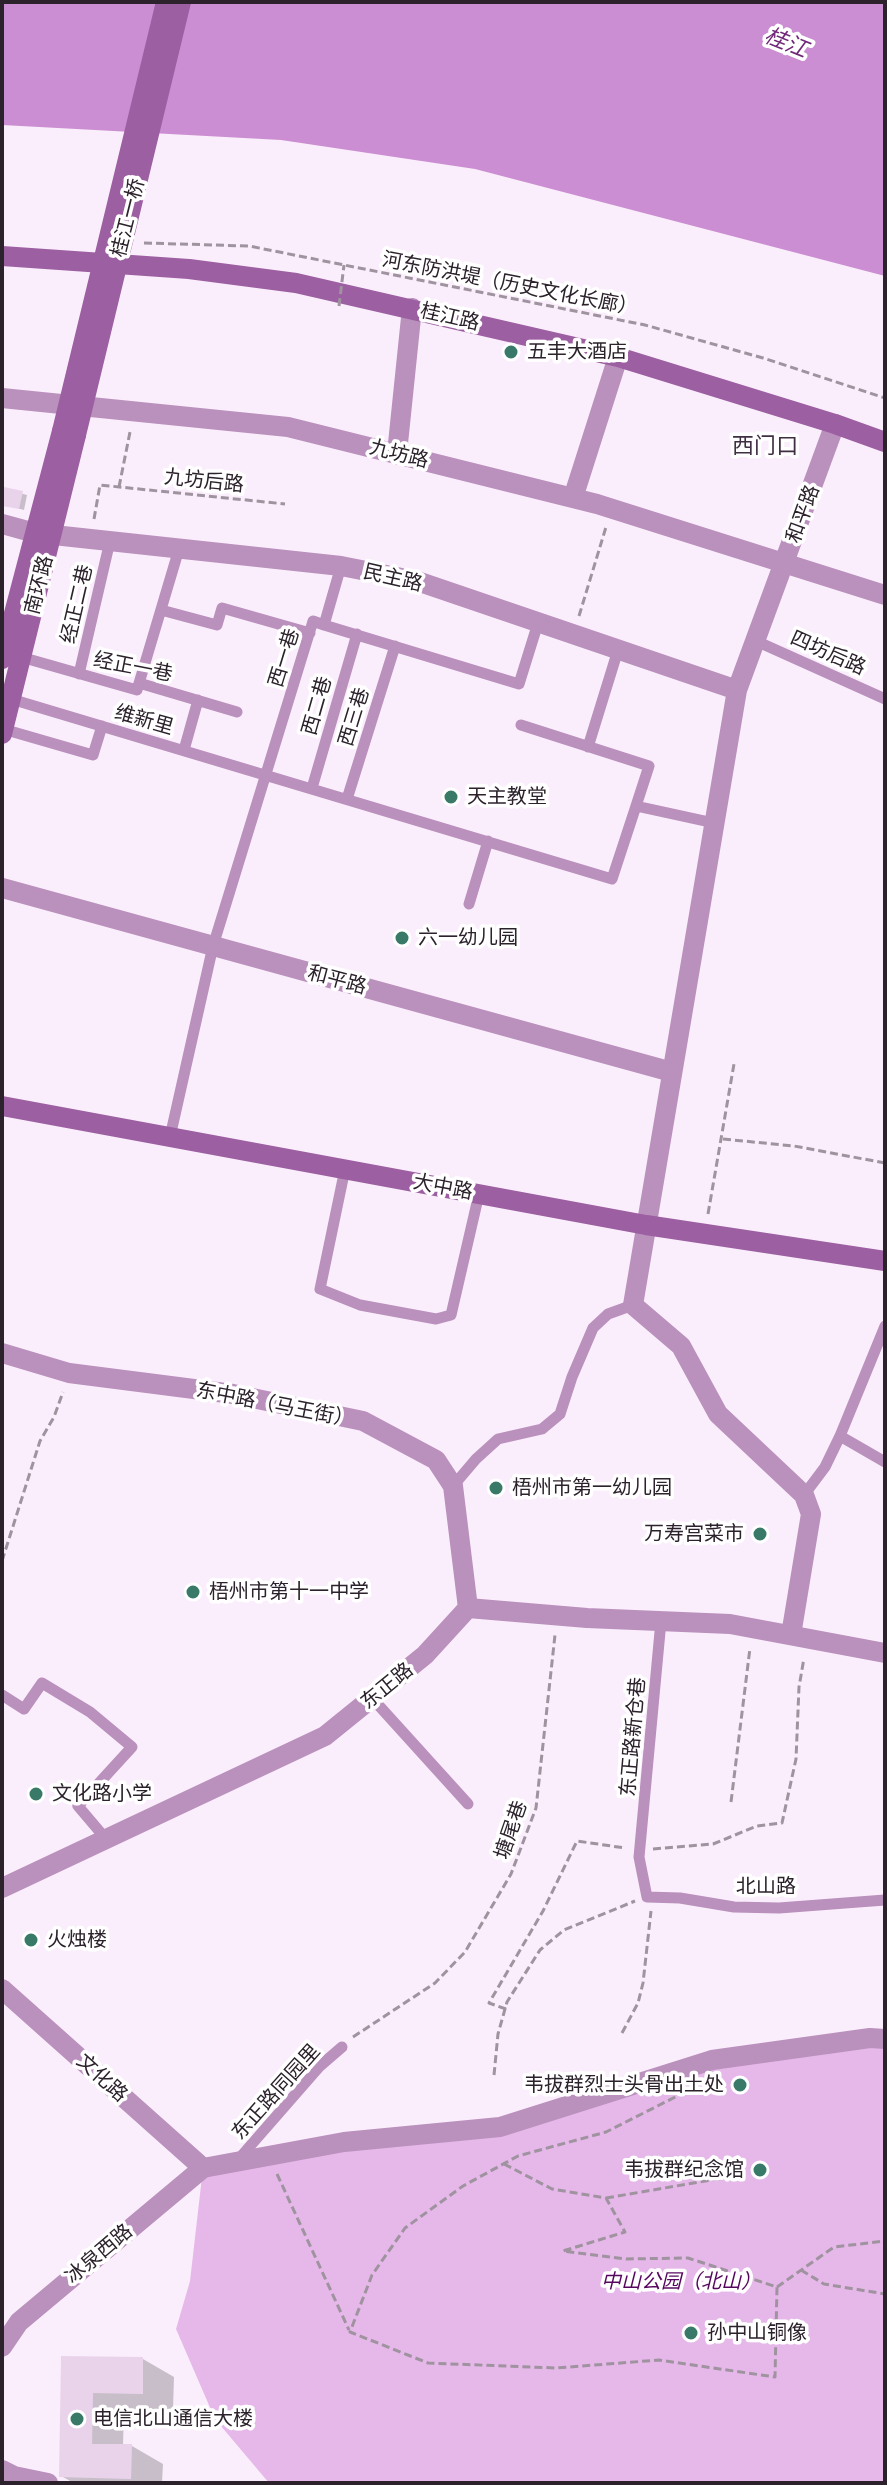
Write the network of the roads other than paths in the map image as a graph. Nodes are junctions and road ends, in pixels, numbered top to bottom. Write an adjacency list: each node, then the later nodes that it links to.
1 (166, 2): 8 (street, 桂江一桥, bridge)
2 (181, 2): 8 (street, 桂江一桥, bridge)
3 (2, 256): 4 (street, 桂江路)
4 (412, 308): 5 (street, 桂江路); 10 (street)
5 (618, 357): 7 (street, 桂江路); 11 (street)
6 (2, 398): 10 (street, 九坊路)
7 (835, 424): 9 (street, 桂江路); 16 (street, 和平路)
8 (69, 433): 13 (street, 南环路)
9 (885, 442)
10 (397, 453): 11 (street, 九坊路)
11 (573, 498): 16 (street, 九坊路)
12 (2, 524): 13 (street, 民主路)
13 (43, 534): 14 (street, 民主路); 27 (street, 南环路)
14 (100, 540): 15 (street, 民主路); 28 (lane, 经正二巷)
15 (179, 549): 17 (street, 民主路); 19 (lane)
16 (786, 563): 18 (street, 九坊路); 24 (street, 和平路)
17 (341, 566): 20 (street, 民主路); 21 (lane, 西一巷)
18 (885, 595)
19 (161, 610): 22 (lane); 29 (lane)
20 (538, 623): 25 (lane); 26 (street, 民主路)
21 (324, 625): 22 (lane, 西一巷); 23 (lane)
22 (310, 633): 40 (lane, 西一巷)
23 (357, 634): 25 (lane); 41 (lane, 西二巷)
24 (756, 641): 30 (street, 和平路); 32 (lane, 四坊后路)
25 (395, 646): 42 (lane, 西三巷)
26 (618, 650): 30 (street, 民主路); 38 (lane)
27 (12, 658): 28 (lane, 经正一巷); 31 (street, 南环路)
28 (79, 674): 29 (lane, 经正一巷)
29 (139, 683): 33 (lane, 经正一巷)
30 (737, 690): 44 (street, 和平路)
31 (11, 699): 36 (lane, 维新里); 37 (street, 南环路)
32 (885, 699)
33 (198, 700): 34 (lane, 经正一巷); 39 (lane)
34 (237, 712)
35 (521, 725): 38 (lane)
36 (102, 726): 37 (lane); 39 (lane, 维新里)
37 (3, 732)
38 (588, 747): 43 (lane)
39 (184, 750): 40 (lane, 维新里)
40 (268, 774): 41 (lane, 维新里); 48 (lane, 西一巷)
41 (312, 788): 42 (lane, 维新里)
42 (347, 799): 45 (lane, 维新里)
43 (636, 806): 44 (lane); 45 (lane, 维新里)
44 (714, 823): 49 (street, 和平路)
45 (488, 841): 47 (lane)
46 (2, 888): 48 (street, 和平路)
47 (469, 904)
48 (213, 946): 49 (street, 和平路); 51 (lane, 西一巷)
49 (672, 1072): 54 (street, 和平路)
50 (2, 1106): 51 (street, 大中路)
51 (170, 1137): 52 (street, 大中路)
52 (345, 1169): 53 (street, 大中路); 53 (lane)
53 (479, 1194): 54 (street, 大中路)
54 (646, 1225): 55 (street, 大中路); 56 (street, 和平路)
55 (885, 1261)
56 (633, 1305): 61 (lane); 62 (street)
57 (885, 1326): 59 (lane)
58 (2, 1353): 61 (street, 东中路（马王街）)
59 (840, 1436): 60 (lane); 62 (lane)
60 (885, 1462)
61 (453, 1486): 63 (street)
62 (804, 1495): 65 (street)
63 (468, 1608): 64 (street); 68 (street, 东正路)
64 (661, 1621): 65 (street); 72 (lane, 东正路新仓巷)
65 (800, 1637): 66 (street)
66 (885, 1653)
67 (2, 1695): 70 (lane)
68 (372, 1698): 69 (lane); 70 (street, 东正路)
69 (468, 1804)
70 (106, 1839): 71 (street, 东正路)
71 (2, 1888)
72 (647, 1897): 73 (lane, 北山路)
73 (885, 1900)
74 (2, 1989): 78 (street, 文化路)
75 (885, 2039): 77 (street)
76 (342, 2047): 77 (lane, 东正路同园里)
77 (236, 2162): 78 (street)
78 (203, 2168): 79 (street, 冰泉西路)
79 (10, 2328): 80 (street, 冰泉西路)
80 (2, 2347)
81 (2, 2470): 82 (street)
82 (48, 2483)

